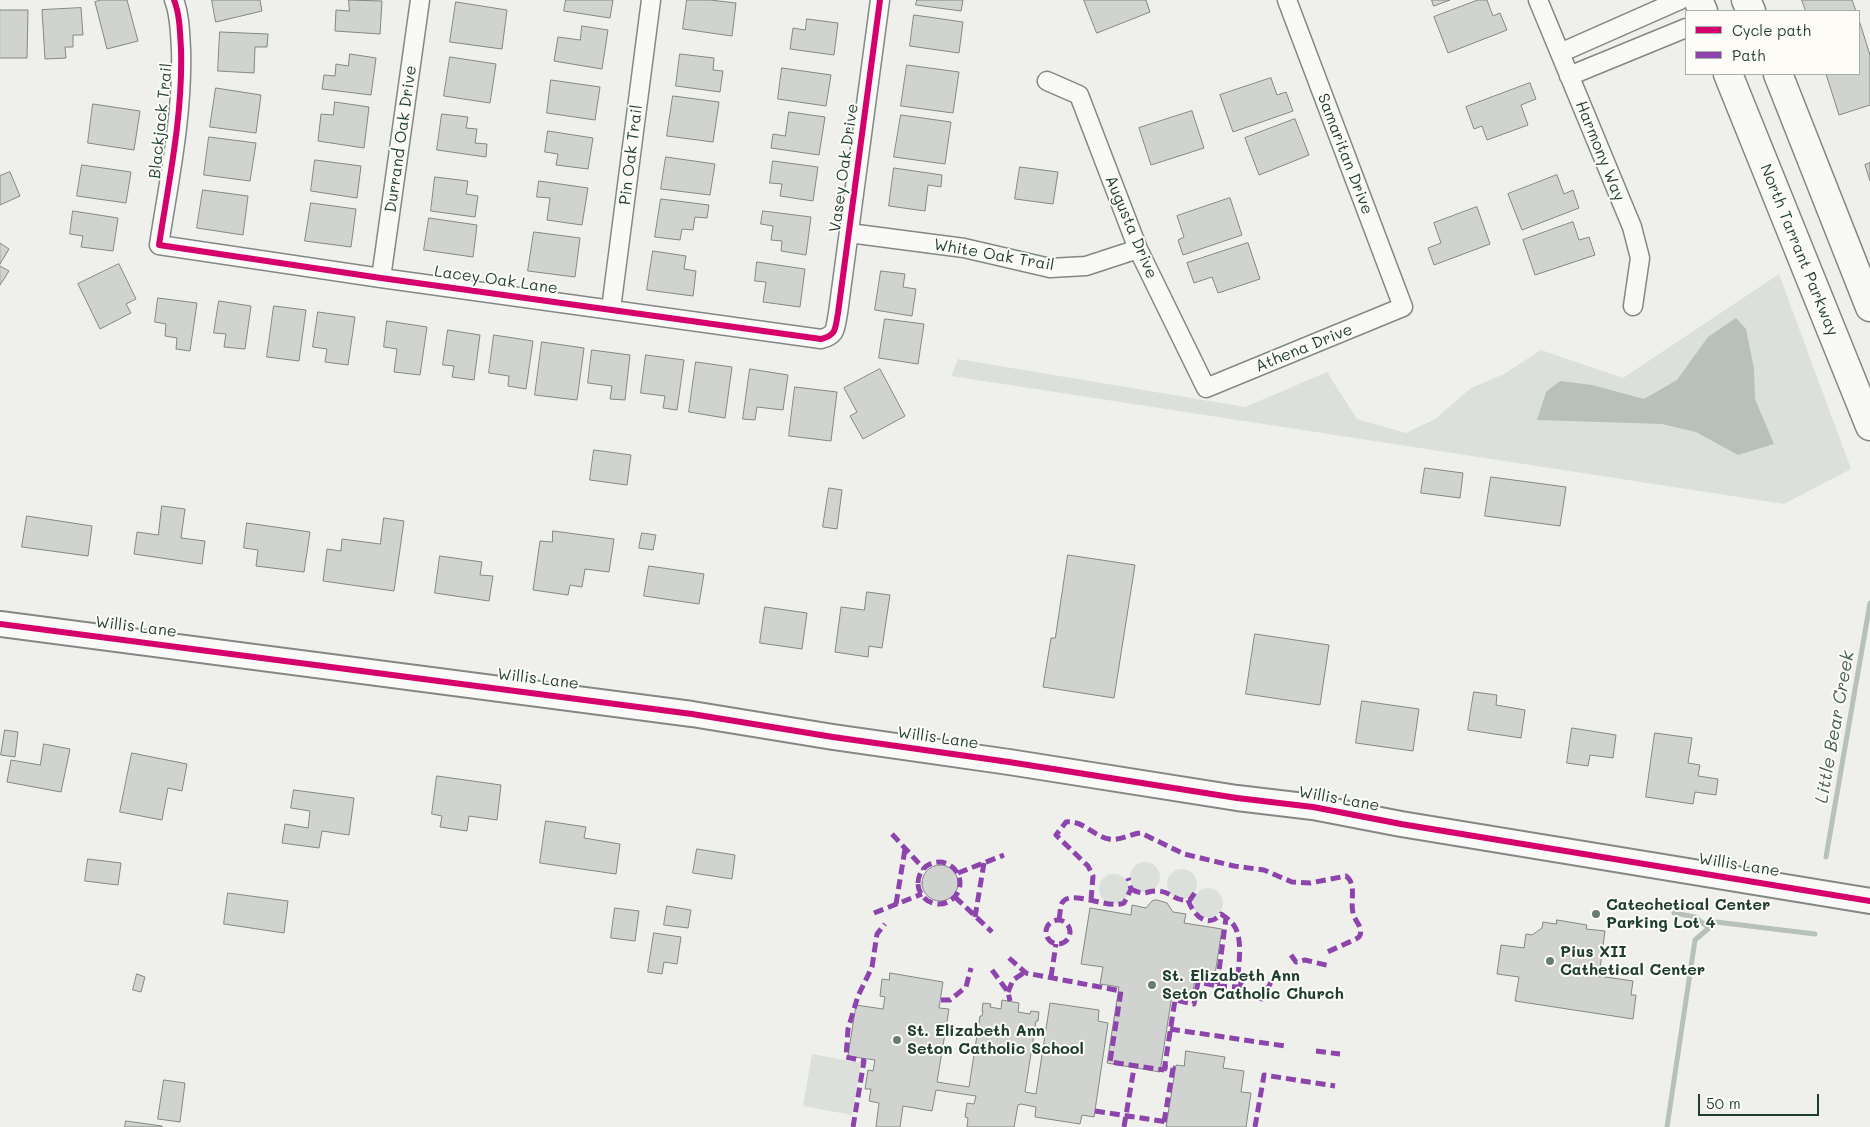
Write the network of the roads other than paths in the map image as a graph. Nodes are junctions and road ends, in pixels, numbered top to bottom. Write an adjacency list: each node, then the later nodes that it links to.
1 (174, 0): 15 (street, Blackjack Trail)
2 (420, 0): 17 (street, Durrand Oak Drive)
3 (651, 0): 21 (street, Pin Oak Trail)
4 (880, 0): 14 (street, Vasey Oak Drive)
5 (1287, 0): 19 (street, Samaritan Drive)
6 (1538, 0): 9 (street, Harmony Way)
7 (1680, 0): 9 (street)
8 (1685, 28): 12 (street)
9 (1560, 53): 12 (street, Harmony Way)
10 (1728, 75): 24 (main road, North Tarrant Parkway)
11 (1778, 75): 20 (main road)
12 (1569, 76): 18 (street, Harmony Way)
13 (1046, 81): 16 (street, Augusta Drive)
14 (849, 233): 16 (street, White Oak Trail); 22 (street, Vasey Oak Drive)
15 (159, 245): 17 (street, Lacey Oak Lane)
16 (1138, 248): 23 (street, Augusta Drive)
17 (381, 278): 21 (street, Lacey Oak Lane)
18 (1633, 306)
19 (1403, 307): 23 (street, Athena Drive)
20 (1870, 307)
21 (611, 310): 22 (street, Lacey Oak Lane)
22 (829, 337)
23 (1206, 388)
24 (1870, 426)
25 (0, 624): 26 (street, Willis Lane)
26 (1870, 901)

